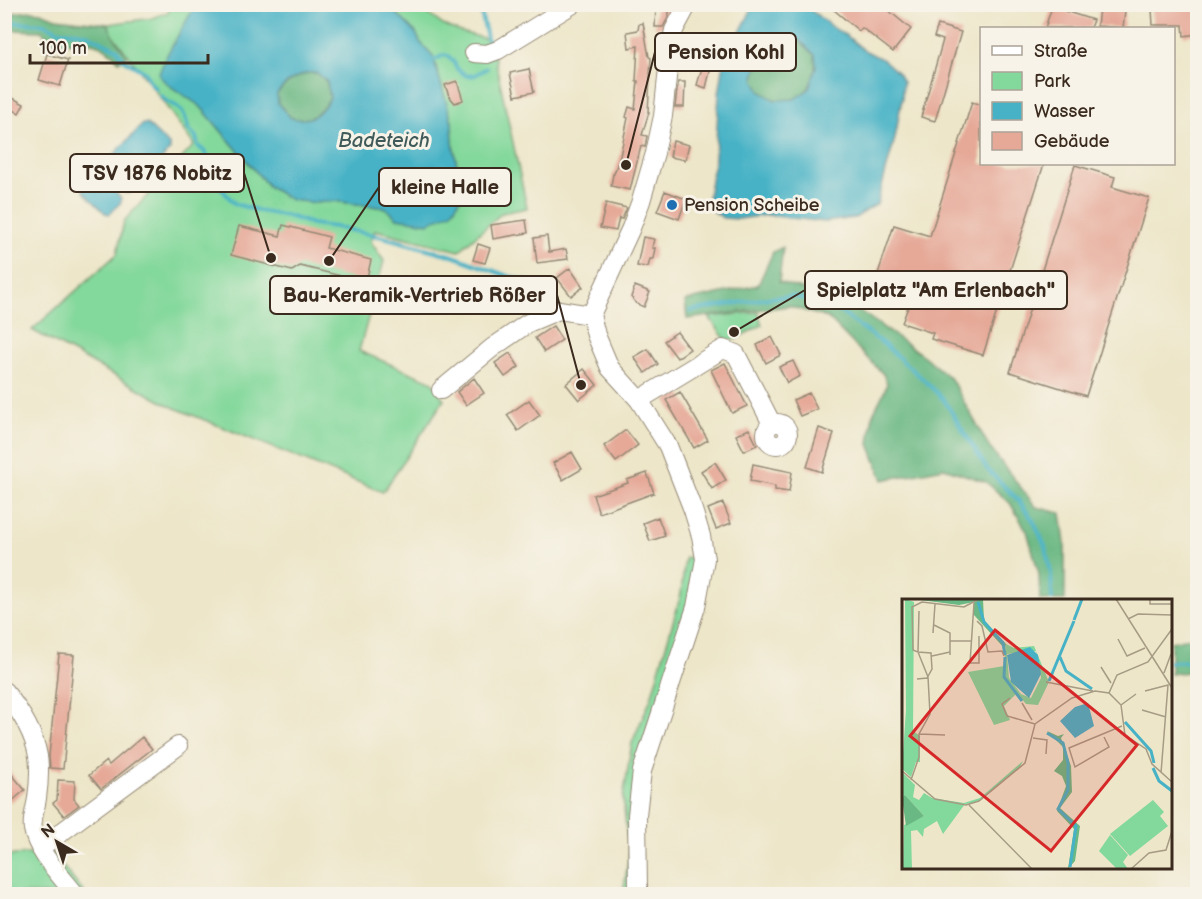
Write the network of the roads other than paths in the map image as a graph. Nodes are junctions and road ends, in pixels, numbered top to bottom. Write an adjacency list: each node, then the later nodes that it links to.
1 (573, 4): 3 (street)
2 (687, 4): 4 (street)
3 (474, 53)
4 (591, 315): 5 (street); 6 (street)
5 (441, 390)
6 (639, 400): 7 (street); 12 (street)
7 (772, 424)
8 (4, 691): 10 (street)
9 (178, 746): 10 (street)
10 (40, 848): 11 (street)
11 (75, 894)
12 (637, 894)

